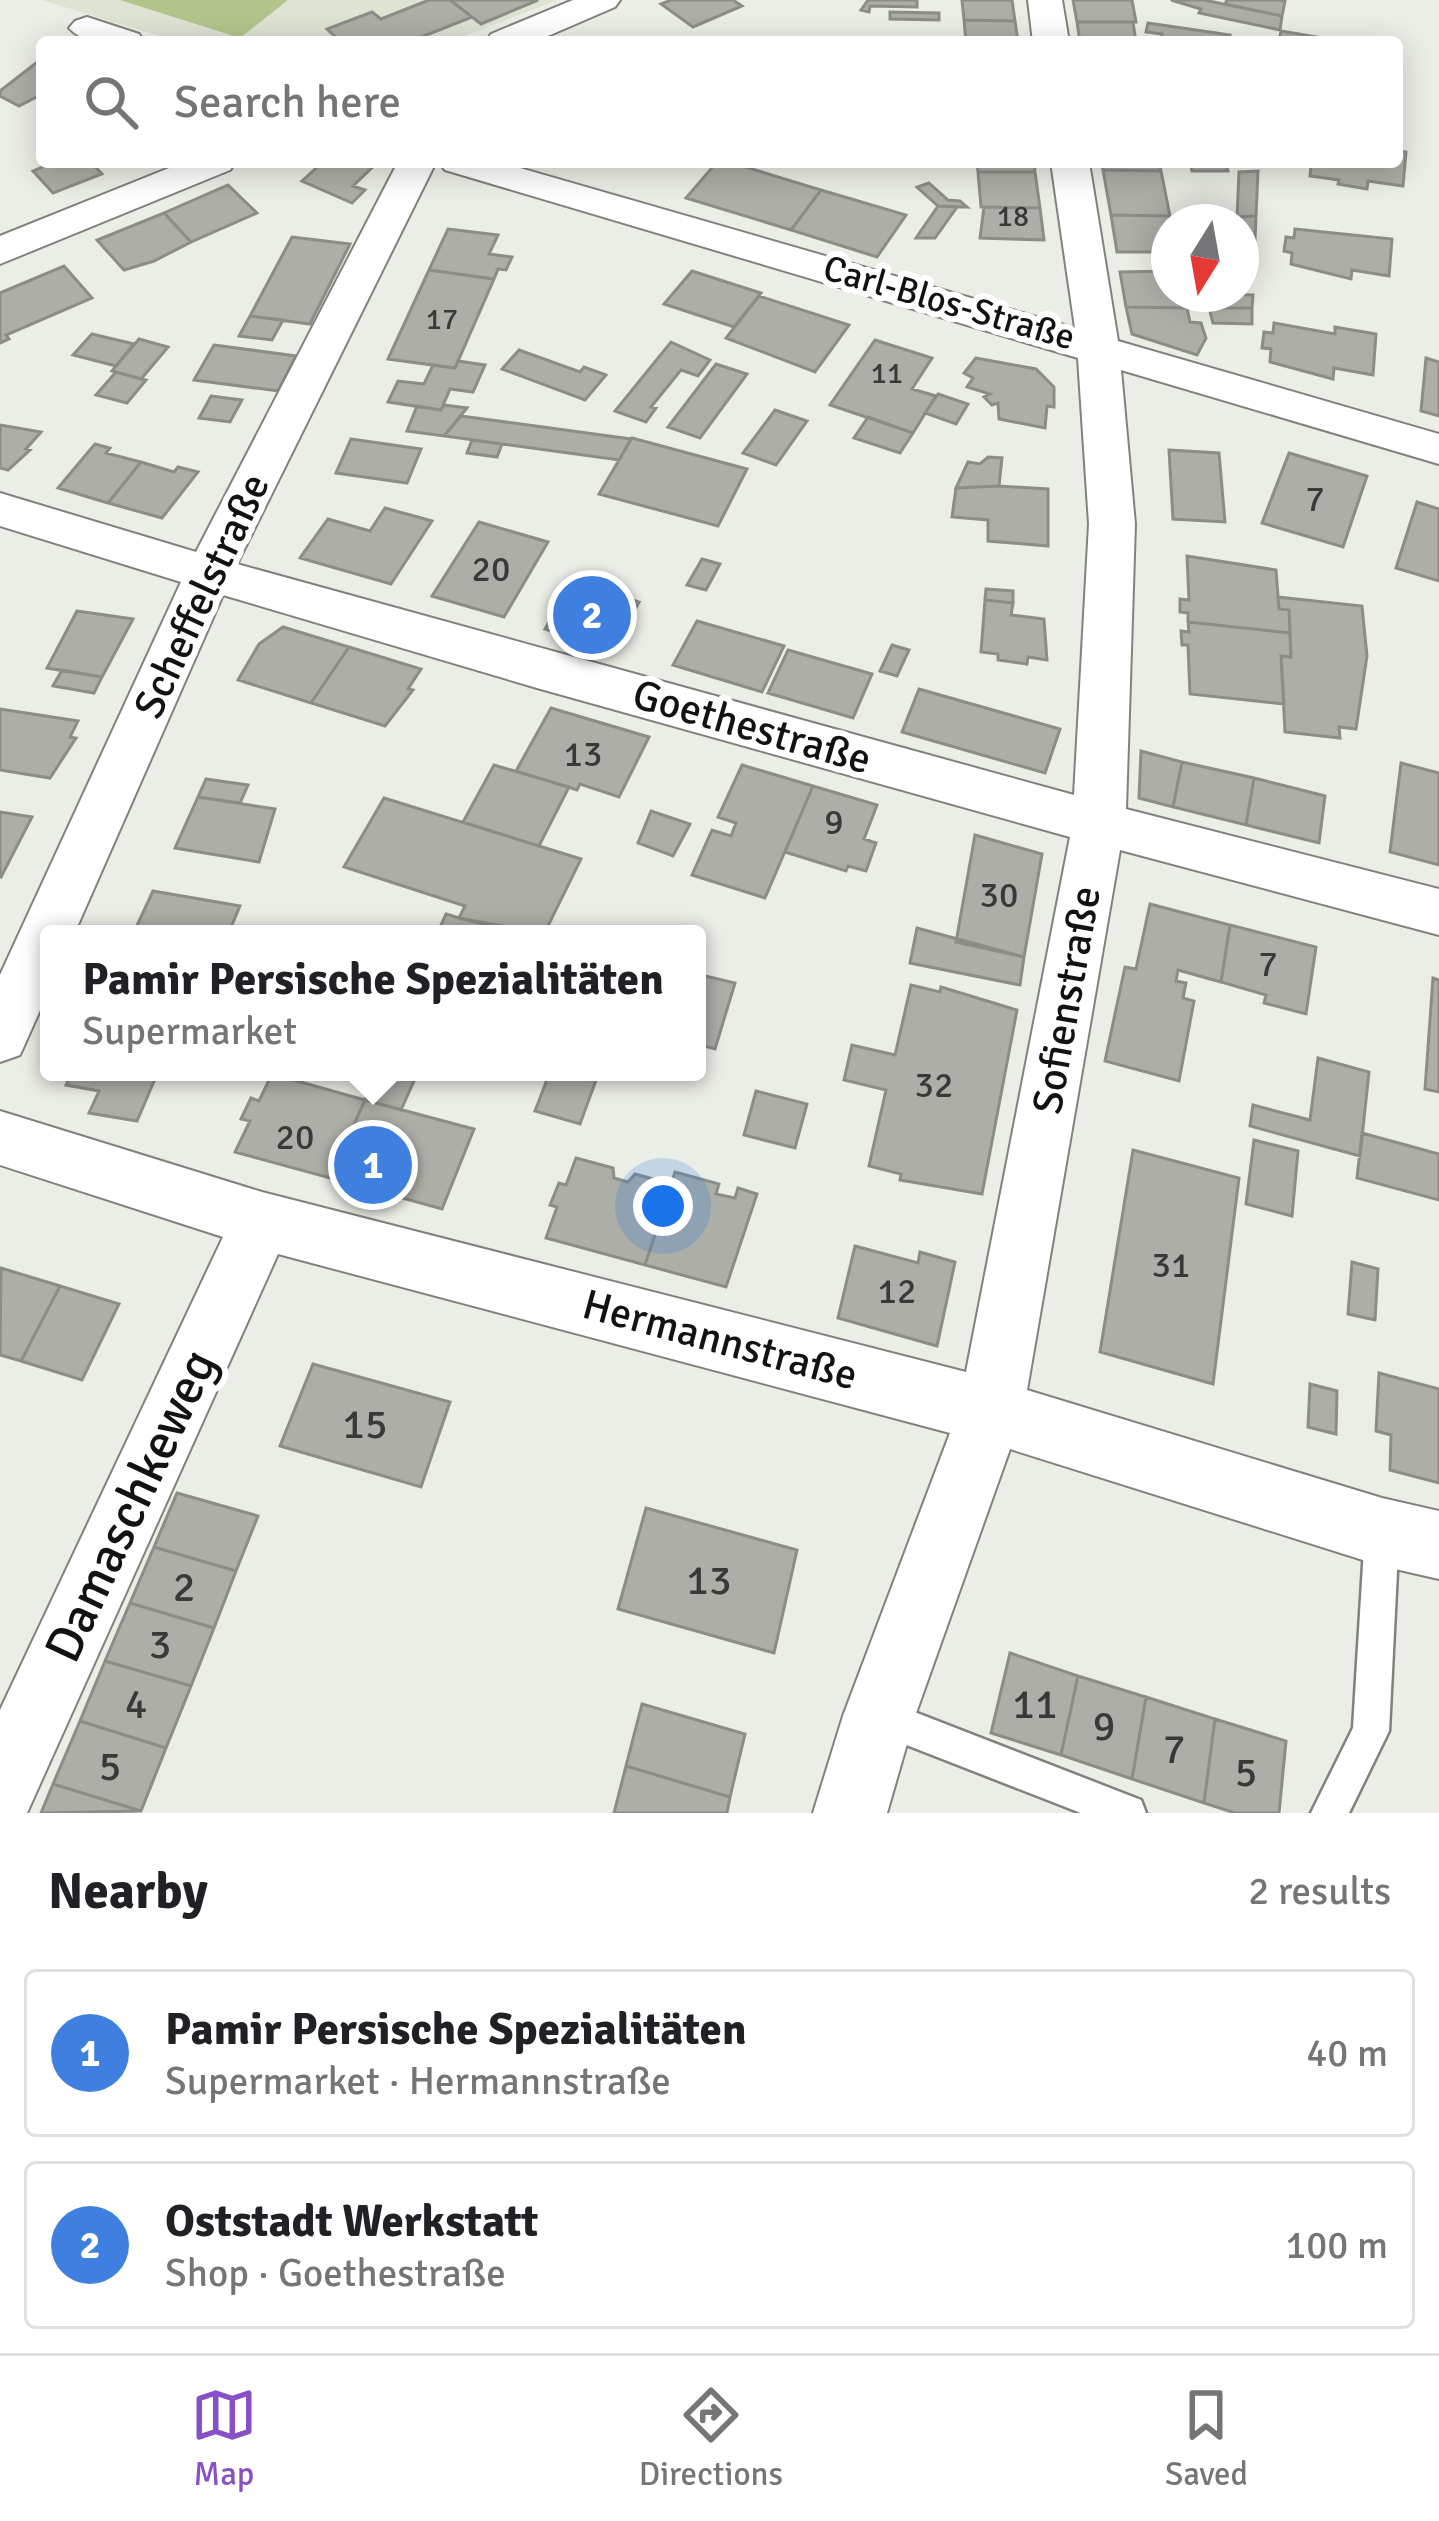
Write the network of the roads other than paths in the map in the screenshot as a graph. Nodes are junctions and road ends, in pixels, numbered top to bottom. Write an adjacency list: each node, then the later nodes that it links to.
1 (603, 0): 5 (street)
2 (1045, 0): 6 (street)
3 (87, 28): 4 (street)
4 (109, 36)
5 (518, 36)
6 (1051, 36)
7 (202, 168): 11 (street)
8 (414, 168): 15 (street, Scheffelstraße)
9 (479, 168): 12 (street, Carl-Blos-Straße)
10 (1071, 168): 12 (street, Sofienstraße)
11 (0, 250)
12 (1098, 345): 13 (street, Carl-Blos-Straße); 16 (street, Sofienstraße)
13 (1439, 449)
14 (0, 509): 15 (street, Goethestraße)
15 (208, 575): 16 (street, Goethestraße); 18 (street, Scheffelstraße)
16 (1099, 823): 17 (street, Goethestraße); 23 (street, Sofienstraße)
17 (1439, 912)
18 (50, 925)
19 (40, 948): 20 (street, Scheffelstraße)
20 (0, 1037)
21 (0, 1138): 22 (street, Hermannstraße)
22 (262, 1221): 23 (street, Hermannstraße); 26 (street, Damaschkeweg)
23 (992, 1411): 24 (street, Hermannstraße); 25 (street, Sofienstraße)
24 (1410, 1538): 29 (lane)
25 (879, 1716): 27 (street, Sofienstraße); 28 (lane)
26 (0, 1790)
27 (850, 1813)
28 (1128, 1813)
29 (1329, 1813)

